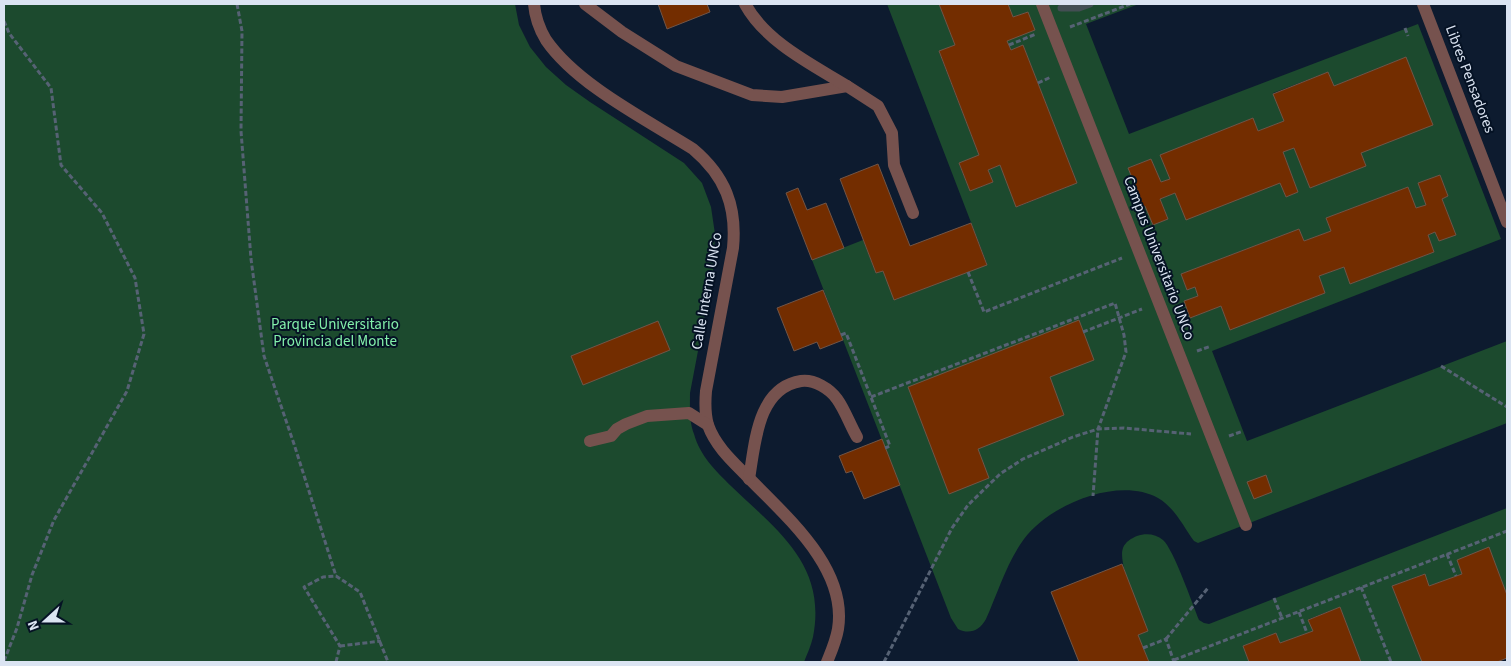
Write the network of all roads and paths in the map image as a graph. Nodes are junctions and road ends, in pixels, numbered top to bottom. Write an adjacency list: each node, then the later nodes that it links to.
1 (237, 4): 35 (path)
2 (534, 4): 24 (street, Calle Interna UNCo)
3 (585, 4): 13 (street)
4 (745, 4): 13 (street)
5 (1042, 4): 10 (street, Campus Universitario UNCo)
6 (1130, 4): 10 (path)
7 (1423, 4): 15 (street, Libres Pensadores)
8 (4, 21): 47 (path)
9 (1405, 28): 11 (path)
10 (1052, 30): 12 (path); 16 (street, Campus Universitario UNCo)
11 (1408, 36)
12 (1009, 45)
13 (847, 86): 14 (street)
14 (913, 213)
15 (1507, 222)
16 (1139, 251): 17 (path); 26 (street, Campus Universitario UNCo)
17 (968, 272)
18 (1120, 318): 19 (path); 22 (path); 25 (path)
19 (1084, 332)
20 (841, 335): 22 (path)
21 (1441, 366): 23 (path)
22 (871, 397): 29 (path)
23 (1507, 407)
24 (708, 426): 28 (street); 30 (street, Calle Interna UNCo)
25 (1098, 429): 26 (path); 31 (path); 52 (path)
26 (1211, 436): 32 (street, Campus Universitario UNCo)
27 (857, 437): 30 (street)
28 (590, 441)
29 (885, 448)
30 (750, 479): 51 (street, Calle Interna UNCo)
31 (1093, 496)
32 (1246, 525)
33 (1507, 531): 34 (path)
34 (1447, 554): 36 (path); 37 (path)
35 (336, 576): 44 (path); 45 (path)
36 (1456, 576)
37 (1361, 587): 40 (path); 53 (path)
38 (1208, 588): 43 (path)
39 (1274, 598): 41 (path)
40 (1299, 612): 41 (path); 42 (path)
41 (1282, 618): 48 (path)
42 (1307, 633)
43 (1166, 639): 46 (path); 48 (path)
44 (381, 641): 45 (path); 50 (path)
45 (340, 646): 49 (path)
46 (1143, 648)
47 (4, 661)
48 (1174, 661)
49 (336, 662)
50 (388, 662)
51 (827, 662)
52 (884, 662)
53 (1391, 662)

